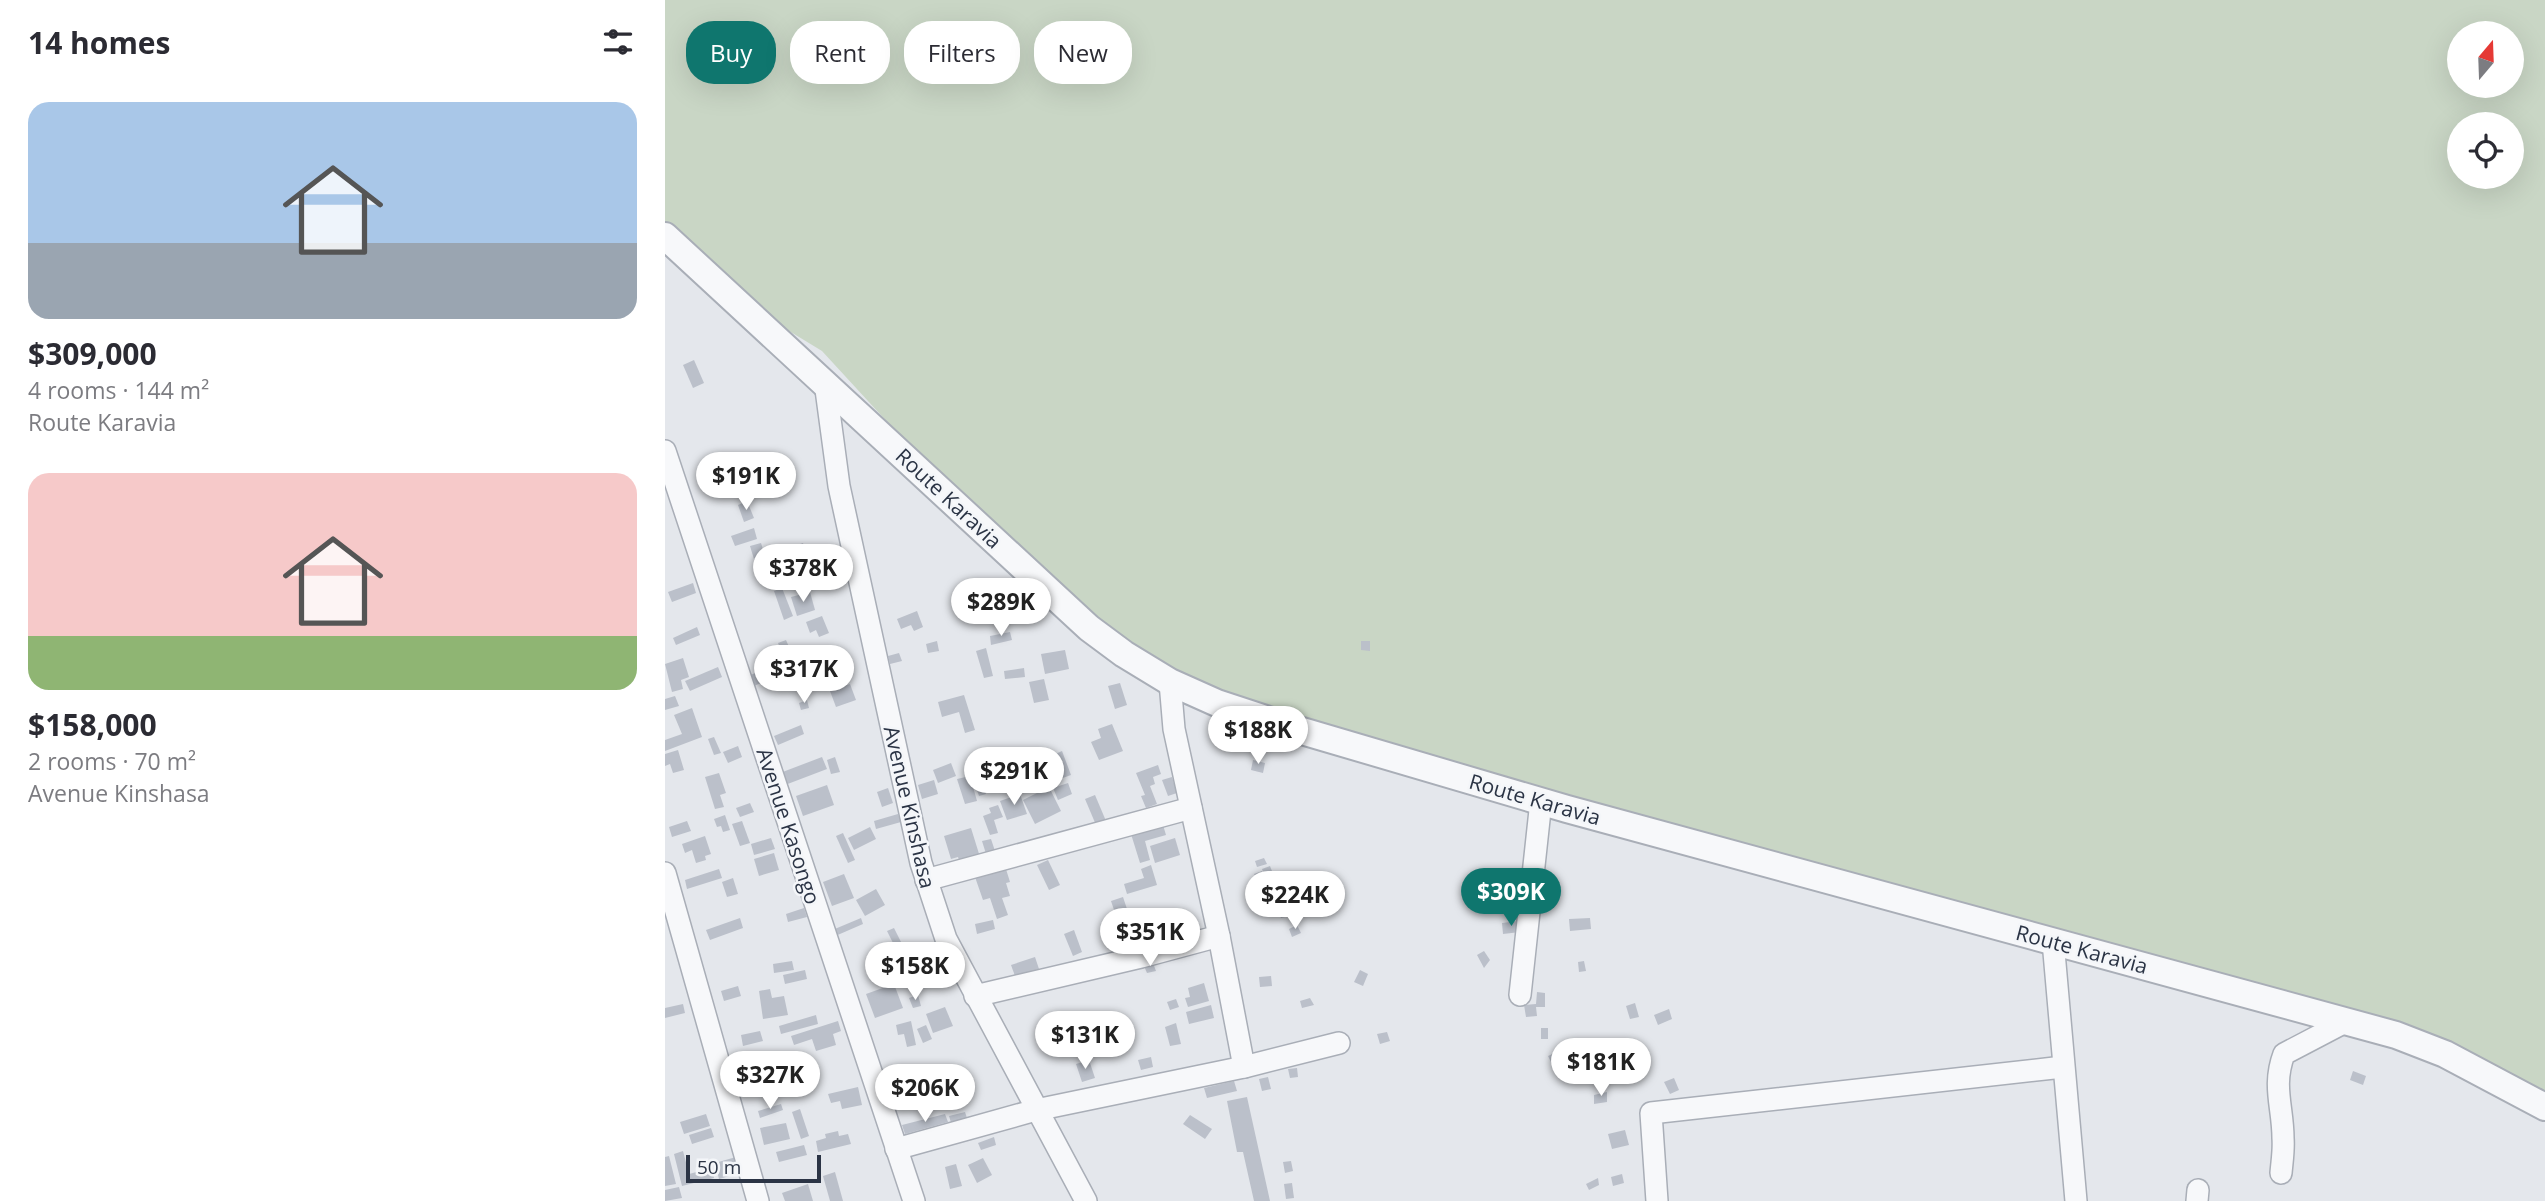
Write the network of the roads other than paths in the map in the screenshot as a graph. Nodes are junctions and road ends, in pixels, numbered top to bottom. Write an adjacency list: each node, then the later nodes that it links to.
1 (665, 236): 2 (street, Route Karavia)
2 (825, 382): 4 (street, Route Karavia); 8 (street, Avenue Kinshasa)
3 (665, 451): 19 (street, Avenue Kasongo)
4 (1170, 682): 5 (street, Route Karavia); 6 (street)
5 (1541, 801): 10 (street, Route Karavia); 11 (street)
6 (1191, 808): 8 (street); 9 (street)
7 (665, 873): 21 (street)
8 (926, 880): 12 (street, Avenue Kinshasa)
9 (1219, 936): 12 (street); 15 (street)
10 (2053, 941): 13 (street, Route Karavia); 16 (street)
11 (1521, 995)
12 (975, 996): 18 (street, Avenue Kinshasa)
13 (2347, 1021): 17 (street, Route Karavia); 20 (street)
14 (1339, 1043): 15 (street)
15 (1244, 1067): 18 (street)
16 (2063, 1068): 24 (street); 25 (street)
17 (2545, 1107)
18 (1036, 1110): 19 (street); 23 (street, Avenue Kinshasa)
19 (896, 1149): 22 (street, Avenue Kasongo)
20 (2281, 1172)
21 (758, 1201)
22 (913, 1201)
23 (1086, 1201)
24 (1657, 1201)
25 (2076, 1201)

